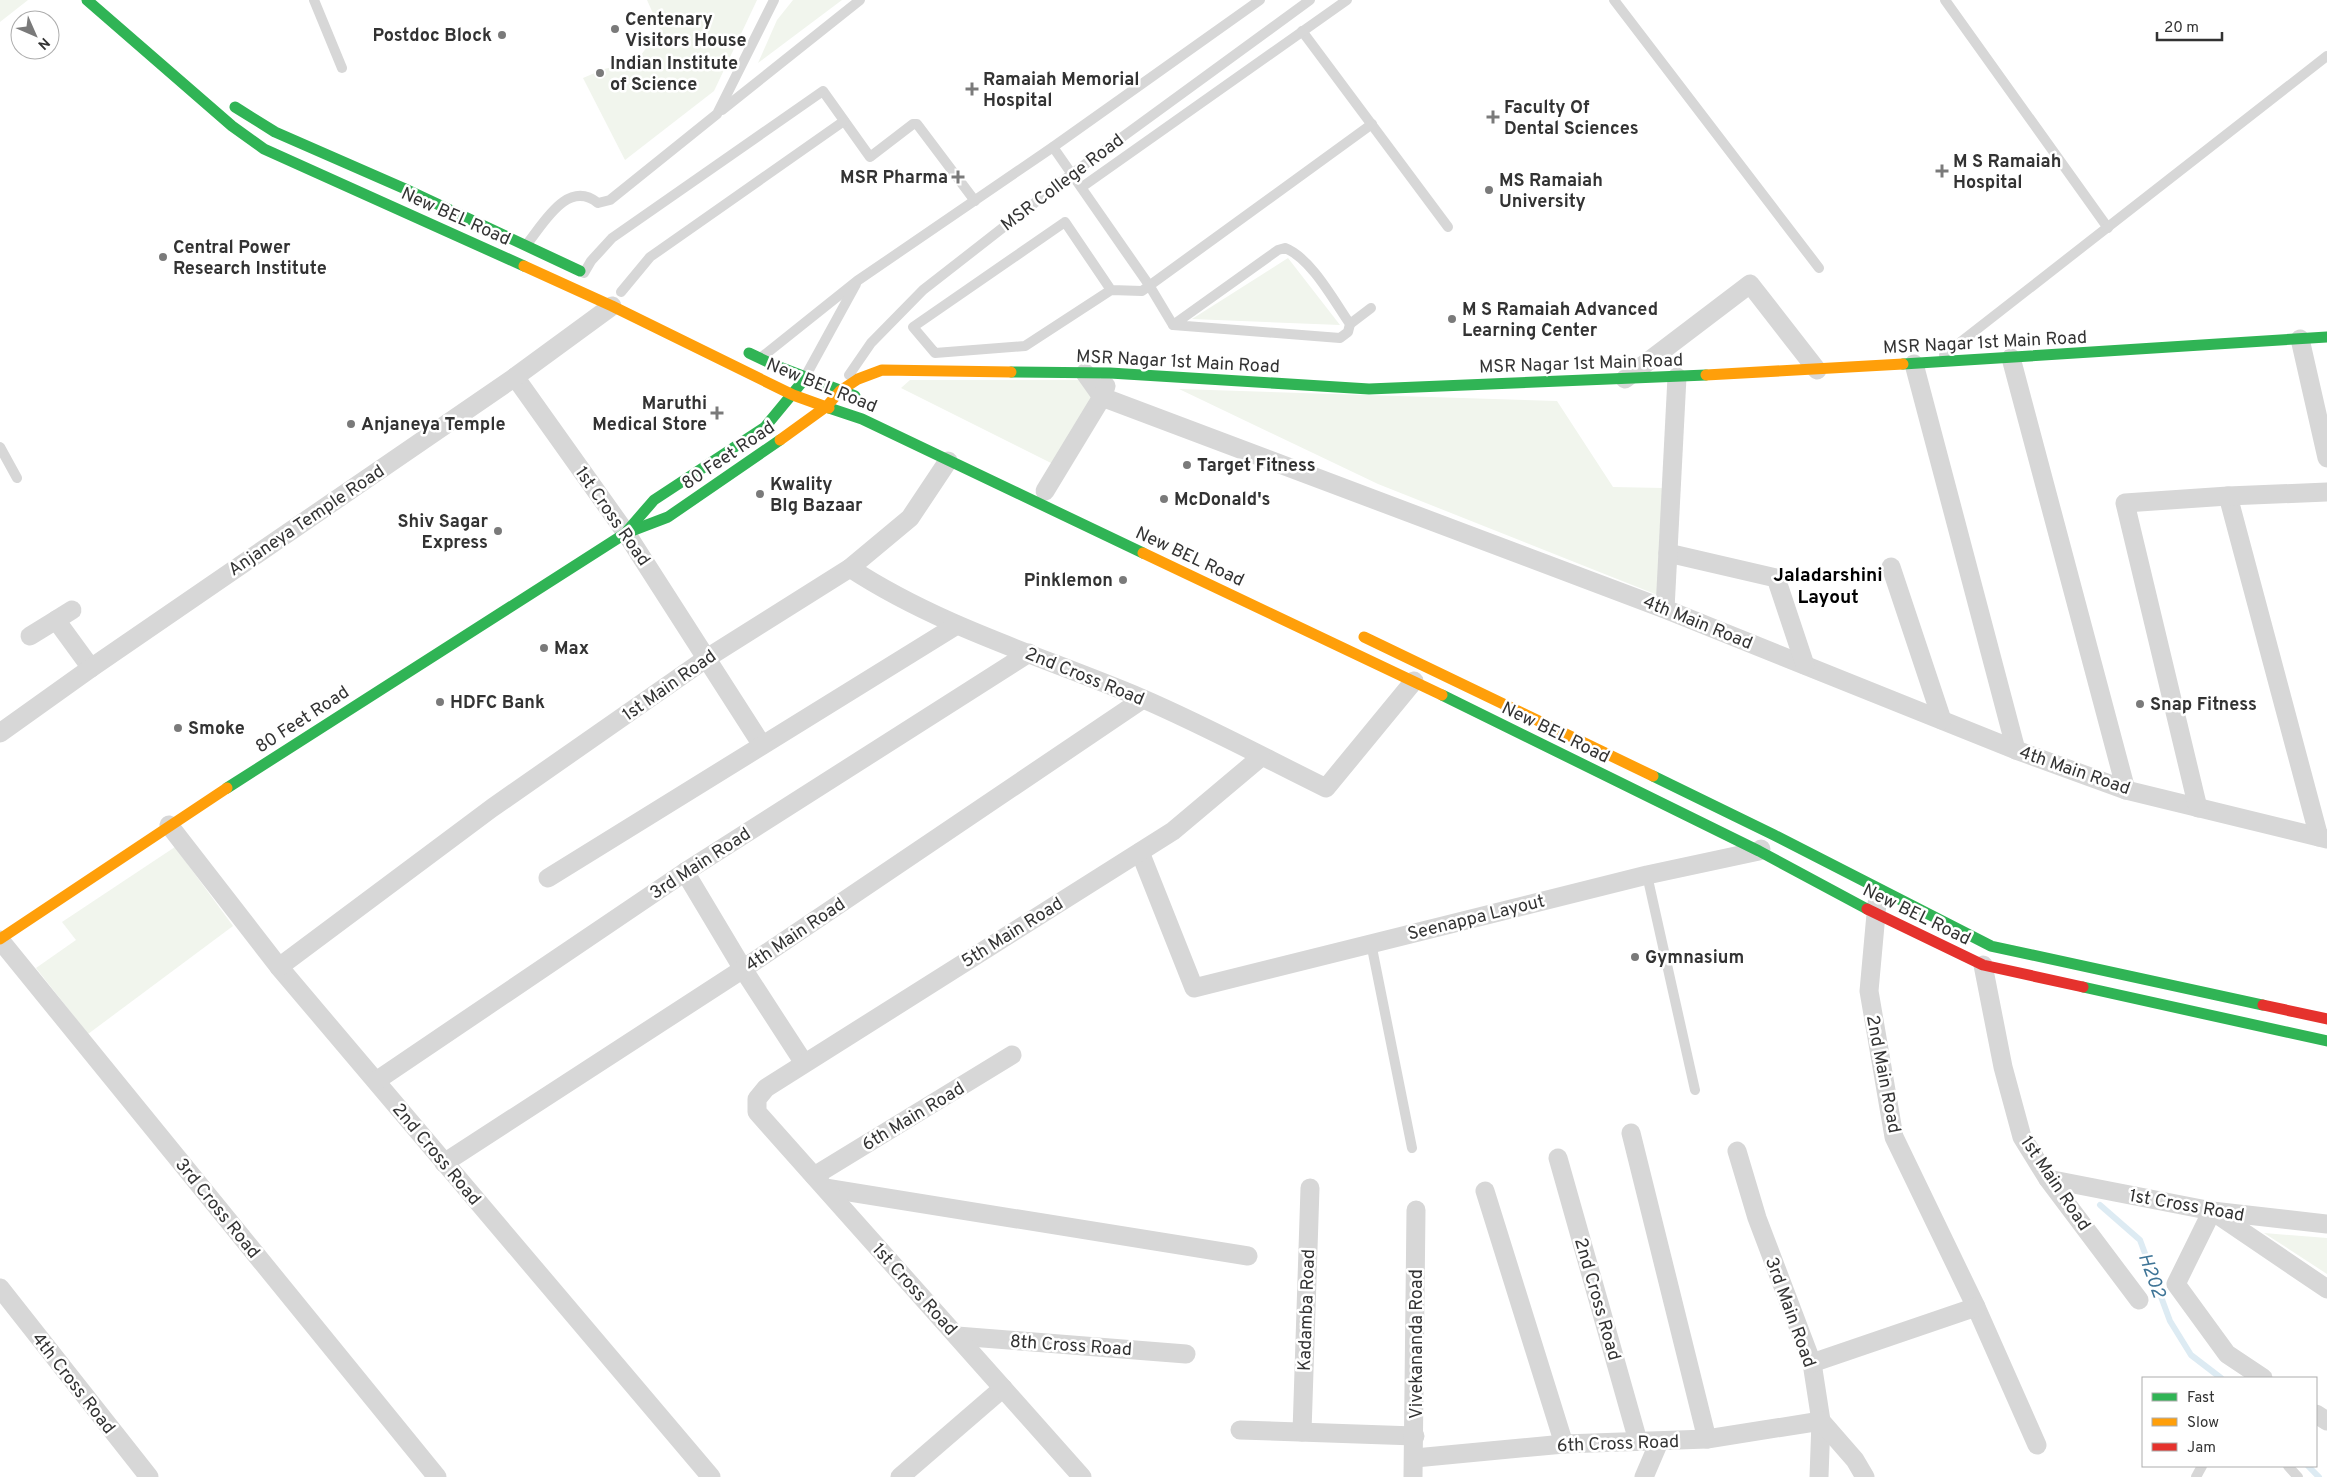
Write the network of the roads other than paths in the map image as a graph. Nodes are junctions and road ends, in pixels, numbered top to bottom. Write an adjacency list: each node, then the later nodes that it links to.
1 (86, 0): 29 (main road, New BEL Road)
2 (314, 0): 12 (lane)
3 (774, 0): 14 (lane)
4 (860, 0): 14 (lane)
5 (1260, 0): 17 (lane)
6 (1310, 0): 18 (lane, MSR College Road)
7 (1346, 0): 10 (lane)
8 (1614, 0): 24 (lane)
9 (1944, 0): 22 (lane)
10 (1302, 31): 16 (lane); 19 (lane)
11 (2327, 56): 22 (lane)
12 (342, 68)
13 (228, 100): 23 (main road, New BEL Road)
14 (717, 114): 23 (lane)
15 (844, 121): 20 (lane); 25 (lane); 29 (lane)
16 (1372, 124): 21 (lane); 27 (lane)
17 (1053, 147): 18 (lane); 20 (lane)
18 (1073, 173): 19 (lane); 47 (lane, MSR College Road)
19 (1082, 187): 27 (lane)
20 (975, 201): 26 (lane)
21 (1448, 227)
22 (2108, 228): 38 (lane)
23 (525, 246): 25 (main road, New BEL Road)
24 (1819, 268)
25 (588, 275)
26 (857, 281): 36 (lane); 45 (lane)
27 (1149, 285): 28 (lane); 32 (lane)
28 (1111, 290): 28 (lane)
29 (619, 296): 43 (street, Anjaneya Temple Road); 48 (main road, New BEL Road)
30 (1371, 308): 31 (lane)
31 (1350, 324): 32 (lane); 32 (lane)
32 (1173, 325)
33 (2327, 337): 34 (main road, MSR Nagar 1st Main Road)
34 (2300, 339): 37 (main road, MSR Nagar 1st Main Road); 53 (street)
35 (734, 346): 36 (main road, New BEL Road)
36 (760, 358): 45 (main road, New BEL Road)
37 (2011, 358): 38 (main road, MSR Nagar 1st Main Road); 80 (street)
38 (1935, 363): 39 (main road, MSR Nagar 1st Main Road)
39 (1914, 364): 40 (main road, MSR Nagar 1st Main Road); 78 (street)
40 (1817, 370): 44 (main road, MSR Nagar 1st Main Road); 46 (street)
41 (1084, 373): 42 (main road, MSR Nagar 1st Main Road); 47 (main road, MSR Nagar 1st Main Road); 49 (street)
42 (1110, 373): 46 (main road, MSR Nagar 1st Main Road); 49 (street)
43 (514, 377): 59 (street, 1st Cross Road); 72 (street, Anjaneya Temple Road)
44 (1677, 377): 46 (main road, MSR Nagar 1st Main Road); 60 (street)
45 (805, 378): 47 (main road, New BEL Road); 48 (main road, 80 Feet Road)
46 (1624, 379)
47 (840, 391): 50 (main road, New BEL Road); 51 (main road, 80 Feet Road)
48 (793, 395): 51 (main road, New BEL Road); 59 (main road, 80 Feet Road)
49 (1102, 397): 56 (street); 63 (street, 4th Main Road)
50 (865, 400)
51 (827, 406): 54 (main road, New BEL Road); 59 (main road, 80 Feet Road)
52 (0, 447): 55 (lane)
53 (2327, 458)
54 (948, 461): 62 (street); 73 (main road, New BEL Road)
55 (17, 478)
56 (1046, 491)
57 (2327, 492): 58 (street)
58 (2228, 496): 81 (street); 84 (street)
59 (626, 533): 70 (street, 1st Cross Road); 82 (main road, 80 Feet Road)
60 (1668, 553): 63 (street); 71 (street)
61 (1891, 566): 75 (street)
62 (850, 568): 66 (street, 2nd Cross Road); 70 (street, 1st Main Road)
63 (1665, 609): 71 (street, 4th Main Road)
64 (72, 610): 65 (street)
65 (56, 620): 68 (street); 72 (street)
66 (957, 625): 69 (street, 2nd Cross Road); 77 (street)
67 (1354, 632): 83 (main road, New BEL Road)
68 (30, 636)
69 (1029, 653): 74 (street, 2nd Cross Road); 87 (street, 3rd Main Road)
70 (707, 658): 77 (street, 1st Cross Road); 95 (street, 1st Main Road)
71 (1805, 665): 75 (street, 4th Main Road)
72 (90, 668): 76 (street, Anjaneya Temple Road)
73 (1414, 681): 79 (street, 2nd Cross Road); 85 (main road, New BEL Road)
74 (1143, 699): 79 (street, 2nd Cross Road); 96 (street, 4th Main Road)
75 (1942, 720): 78 (street, 4th Main Road)
76 (0, 733)
77 (762, 745): 89 (street)
78 (2016, 750): 80 (street, 4th Main Road)
79 (1261, 757): 86 (street, 5th Main Road)
80 (2126, 790): 81 (street, 4th Main Road)
81 (2198, 808): 84 (street, 4th Main Road)
82 (169, 825): 92 (main road, 80 Feet Road); 95 (street, 2nd Cross Road)
83 (1774, 835): 85 (street); 90 (main road, New BEL Road)
84 (2323, 838)
85 (1759, 851): 88 (street, Seenappa Layout); 91 (main road, New BEL Road)
86 (1140, 852): 93 (street, Seenappa Layout); 100 (street, 5th Main Road)
87 (685, 872): 96 (street); 101 (street, 3rd Main Road)
88 (1647, 875): 93 (street, Seenappa Layout); 102 (lane)
89 (548, 878)
90 (1880, 889): 91 (street, 2nd Main Road); 97 (main road, New BEL Road)
91 (1875, 913): 94 (main road, New BEL Road); 120 (street, 2nd Main Road)
92 (0, 940): 138 (street, 3rd Cross Road)
93 (1371, 944): 105 (lane)
94 (1983, 965): 98 (main road, New BEL Road); 109 (street, 1st Main Road)
95 (280, 967): 101 (street, 2nd Cross Road)
96 (743, 969): 100 (street); 108 (street, 4th Main Road)
97 (2327, 1019)
98 (2327, 1041)
99 (1012, 1055): 110 (street, 6th Main Road)
100 (804, 1064): 103 (street, 5th Main Road)
101 (376, 1081): 108 (street, 2nd Cross Road)
102 (1695, 1090)
103 (757, 1099): 110 (street, 1st Cross Road)
104 (1631, 1133): 130 (street)
105 (1412, 1148)
106 (1737, 1151): 123 (street, 3rd Main Road)
107 (1558, 1158): 131 (street, 2nd Cross Road)
108 (444, 1163): 139 (street, 2nd Cross Road)
109 (2048, 1179): 114 (street, 1st Cross Road); 119 (street, 1st Main Road)
110 (819, 1182): 116 (street); 121 (street, 1st Cross Road)
111 (1310, 1188): 128 (street, Kadamba Road)
112 (1485, 1191): 133 (street)
113 (1416, 1210): 129 (street, Vivekananda Road)
114 (2212, 1212): 115 (street, 1st Cross Road); 118 (street); 124 (street)
115 (2327, 1224)
116 (1248, 1256)
117 (0, 1288): 137 (street, 4th Cross Road)
118 (2327, 1289)
119 (2139, 1300)
120 (1976, 1307): 123 (street); 134 (street, 2nd Main Road)
121 (957, 1336): 122 (street, 8th Cross Road); 125 (street, 1st Cross Road)
122 (1186, 1354)
123 (1812, 1363): 126 (street, 3rd Main Road)
124 (2261, 1377)
125 (1003, 1388): 140 (street); 141 (street, 1st Cross Road)
126 (1821, 1420): 130 (street, 6th Cross Road); 144 (street, 3rd Main Road); 145 (street)
127 (1240, 1430): 128 (street)
128 (1302, 1432): 129 (street)
129 (1415, 1436): 135 (street, Vivekananda Road)
130 (1707, 1439): 132 (street, 6th Cross Road)
131 (1638, 1441): 132 (street, 6th Cross Road); 133 (street, 6th Cross Road)
132 (1659, 1442): 143 (street)
133 (1564, 1444): 135 (street, 6th Cross Road)
134 (2037, 1445)
135 (1415, 1458): 142 (street, Vivekananda Road)
136 (2289, 1467): 146 (lane)
137 (149, 1477)
138 (437, 1477)
139 (711, 1477)
140 (900, 1477)
141 (1082, 1477)
142 (1413, 1477)
143 (1644, 1477)
144 (1819, 1477)
145 (1865, 1477)
146 (2298, 1477)

